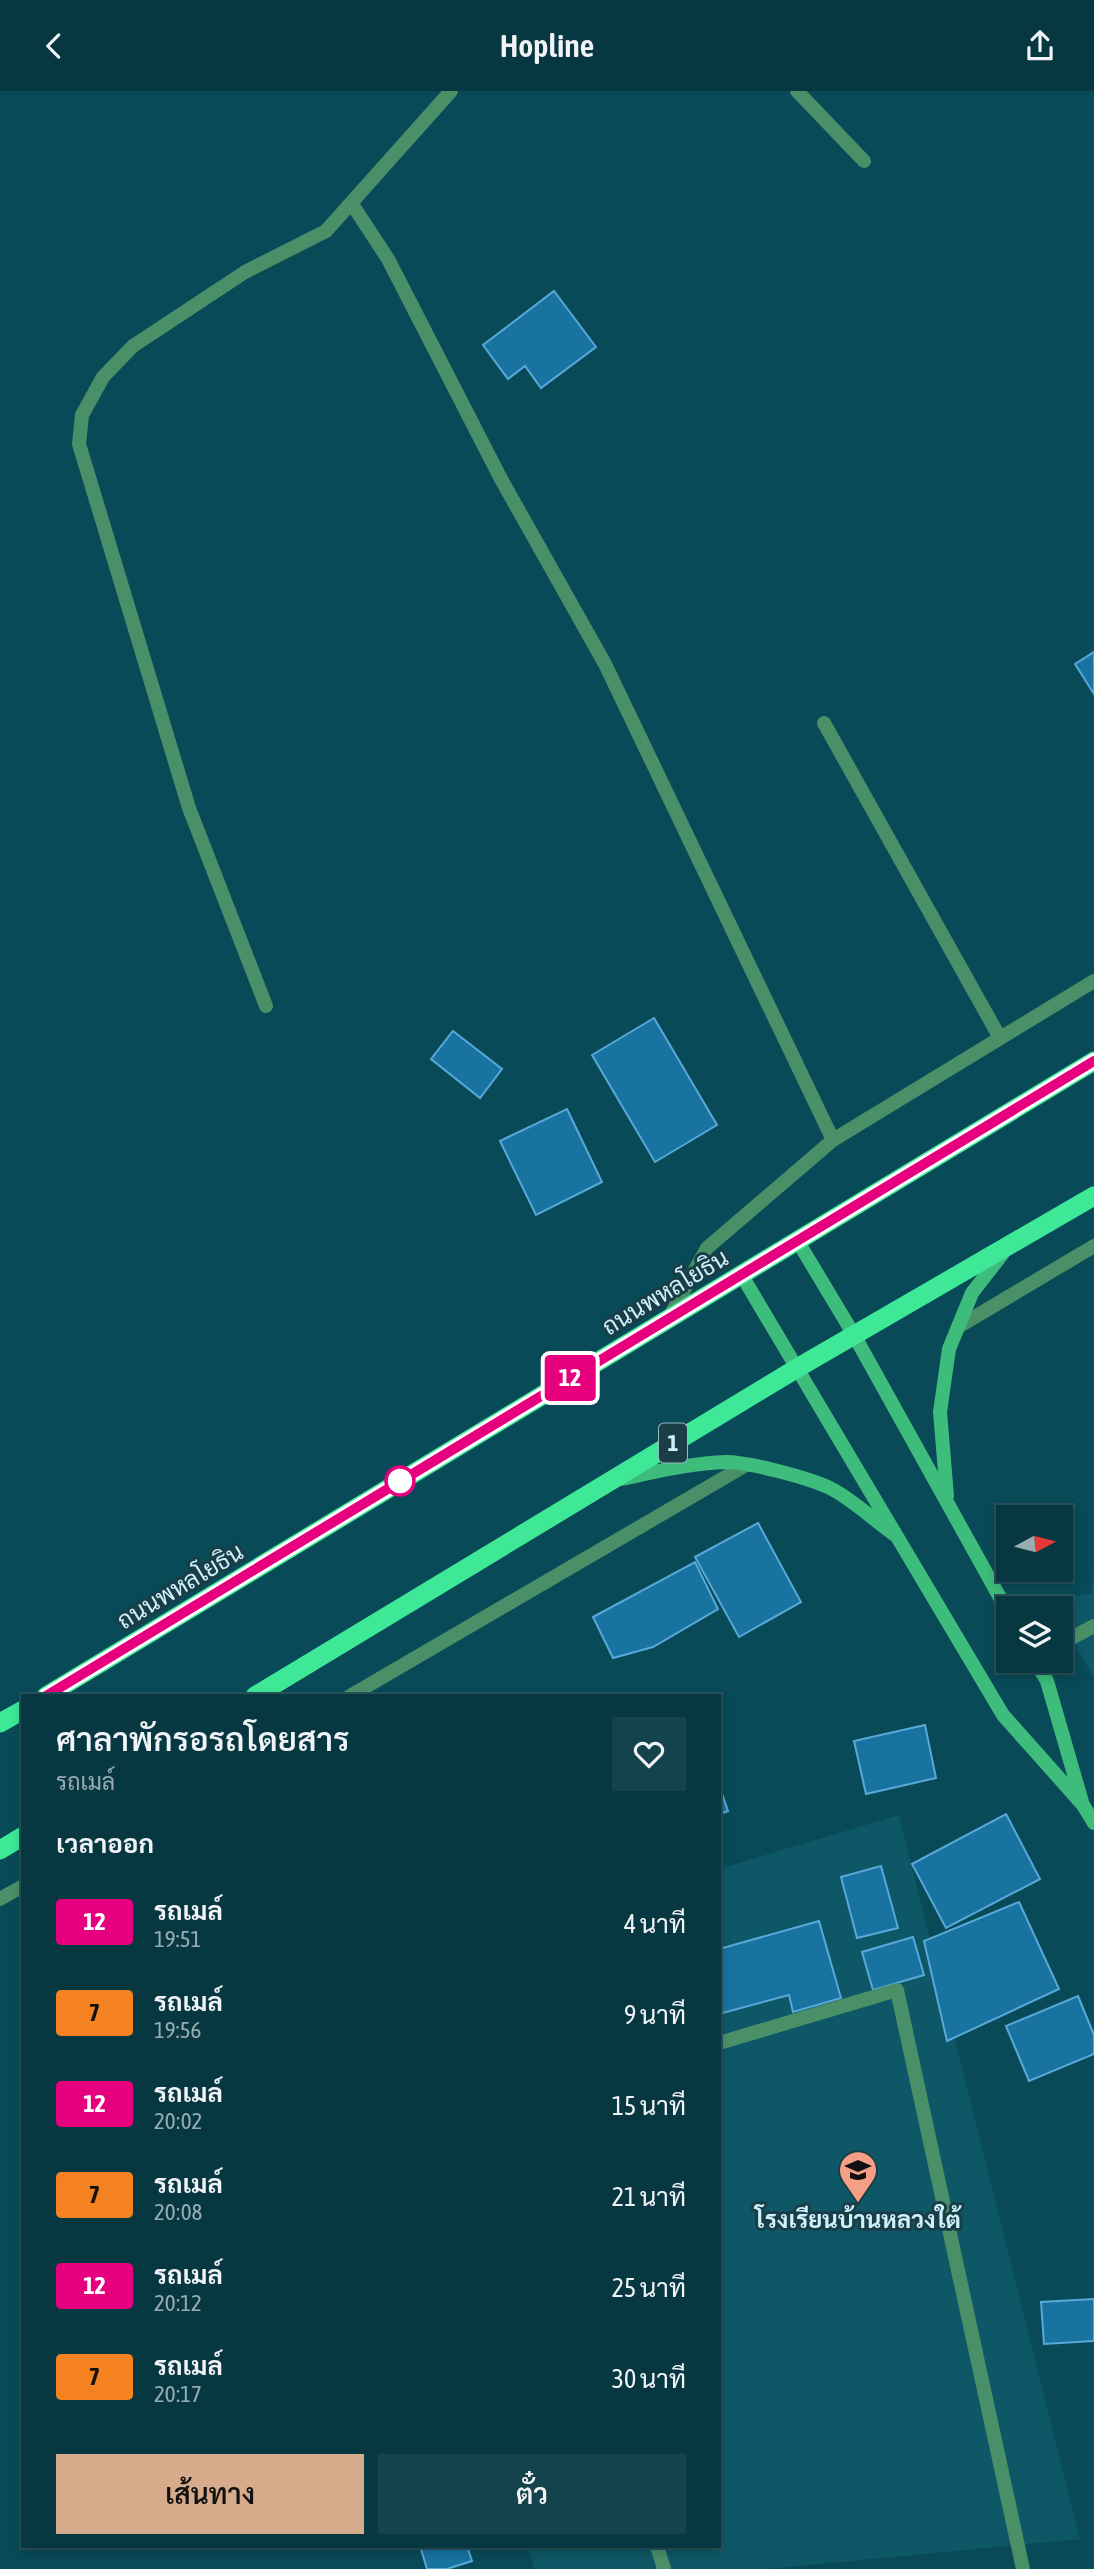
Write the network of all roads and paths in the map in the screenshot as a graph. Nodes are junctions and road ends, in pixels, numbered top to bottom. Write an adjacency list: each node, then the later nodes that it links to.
1 (451, 91): 4 (street)
2 (797, 91): 3 (street)
3 (864, 160)
4 (352, 204): 7 (street); 10 (street)
5 (824, 723): 8 (street)
6 (1094, 981): 8 (street)
7 (266, 1006)
8 (1000, 1038): 10 (street)
9 (1094, 1061): 12 (highway, ถนนพหลโยธิน)
10 (833, 1140): 16 (street)
11 (1094, 1196): 13 (highway, 1)
12 (797, 1240): 15 (highway, ถนนพหลโยธิน); 18 (main road)
13 (1008, 1246): 17 (main road); 18 (highway, 1)
14 (1094, 1246): 17 (street)
15 (741, 1274): 16 (highway, ถนนพหลโยธิน); 19 (main road)
16 (670, 1317): 28 (highway, ถนนพหลโยธิน)
17 (958, 1327): 22 (main road)
18 (854, 1335): 19 (highway, 1); 22 (main road)
19 (799, 1367): 21 (highway, 1); 23 (main road)
20 (746, 1465): 21 (main road); 23 (main road); 30 (street)
21 (611, 1481): 29 (highway, 1)
22 (947, 1504): 24 (main road)
23 (899, 1538): 33 (main road)
24 (999, 1596)
25 (1094, 1626): 26 (street)
26 (1073, 1637)
27 (1042, 1673): 33 (main road)
28 (49, 1694)
29 (258, 1694)
30 (353, 1694)
31 (21, 1711): 32 (highway)
32 (0, 1723)
33 (1088, 1802): 34 (main road)
34 (1094, 1823)
35 (21, 1837): 36 (highway)
36 (0, 1850)
37 (21, 1887): 38 (street)
38 (0, 1899)
39 (721, 2042): 42 (street)
40 (658, 2548): 41 (street)
41 (664, 2569)
42 (1023, 2569)

